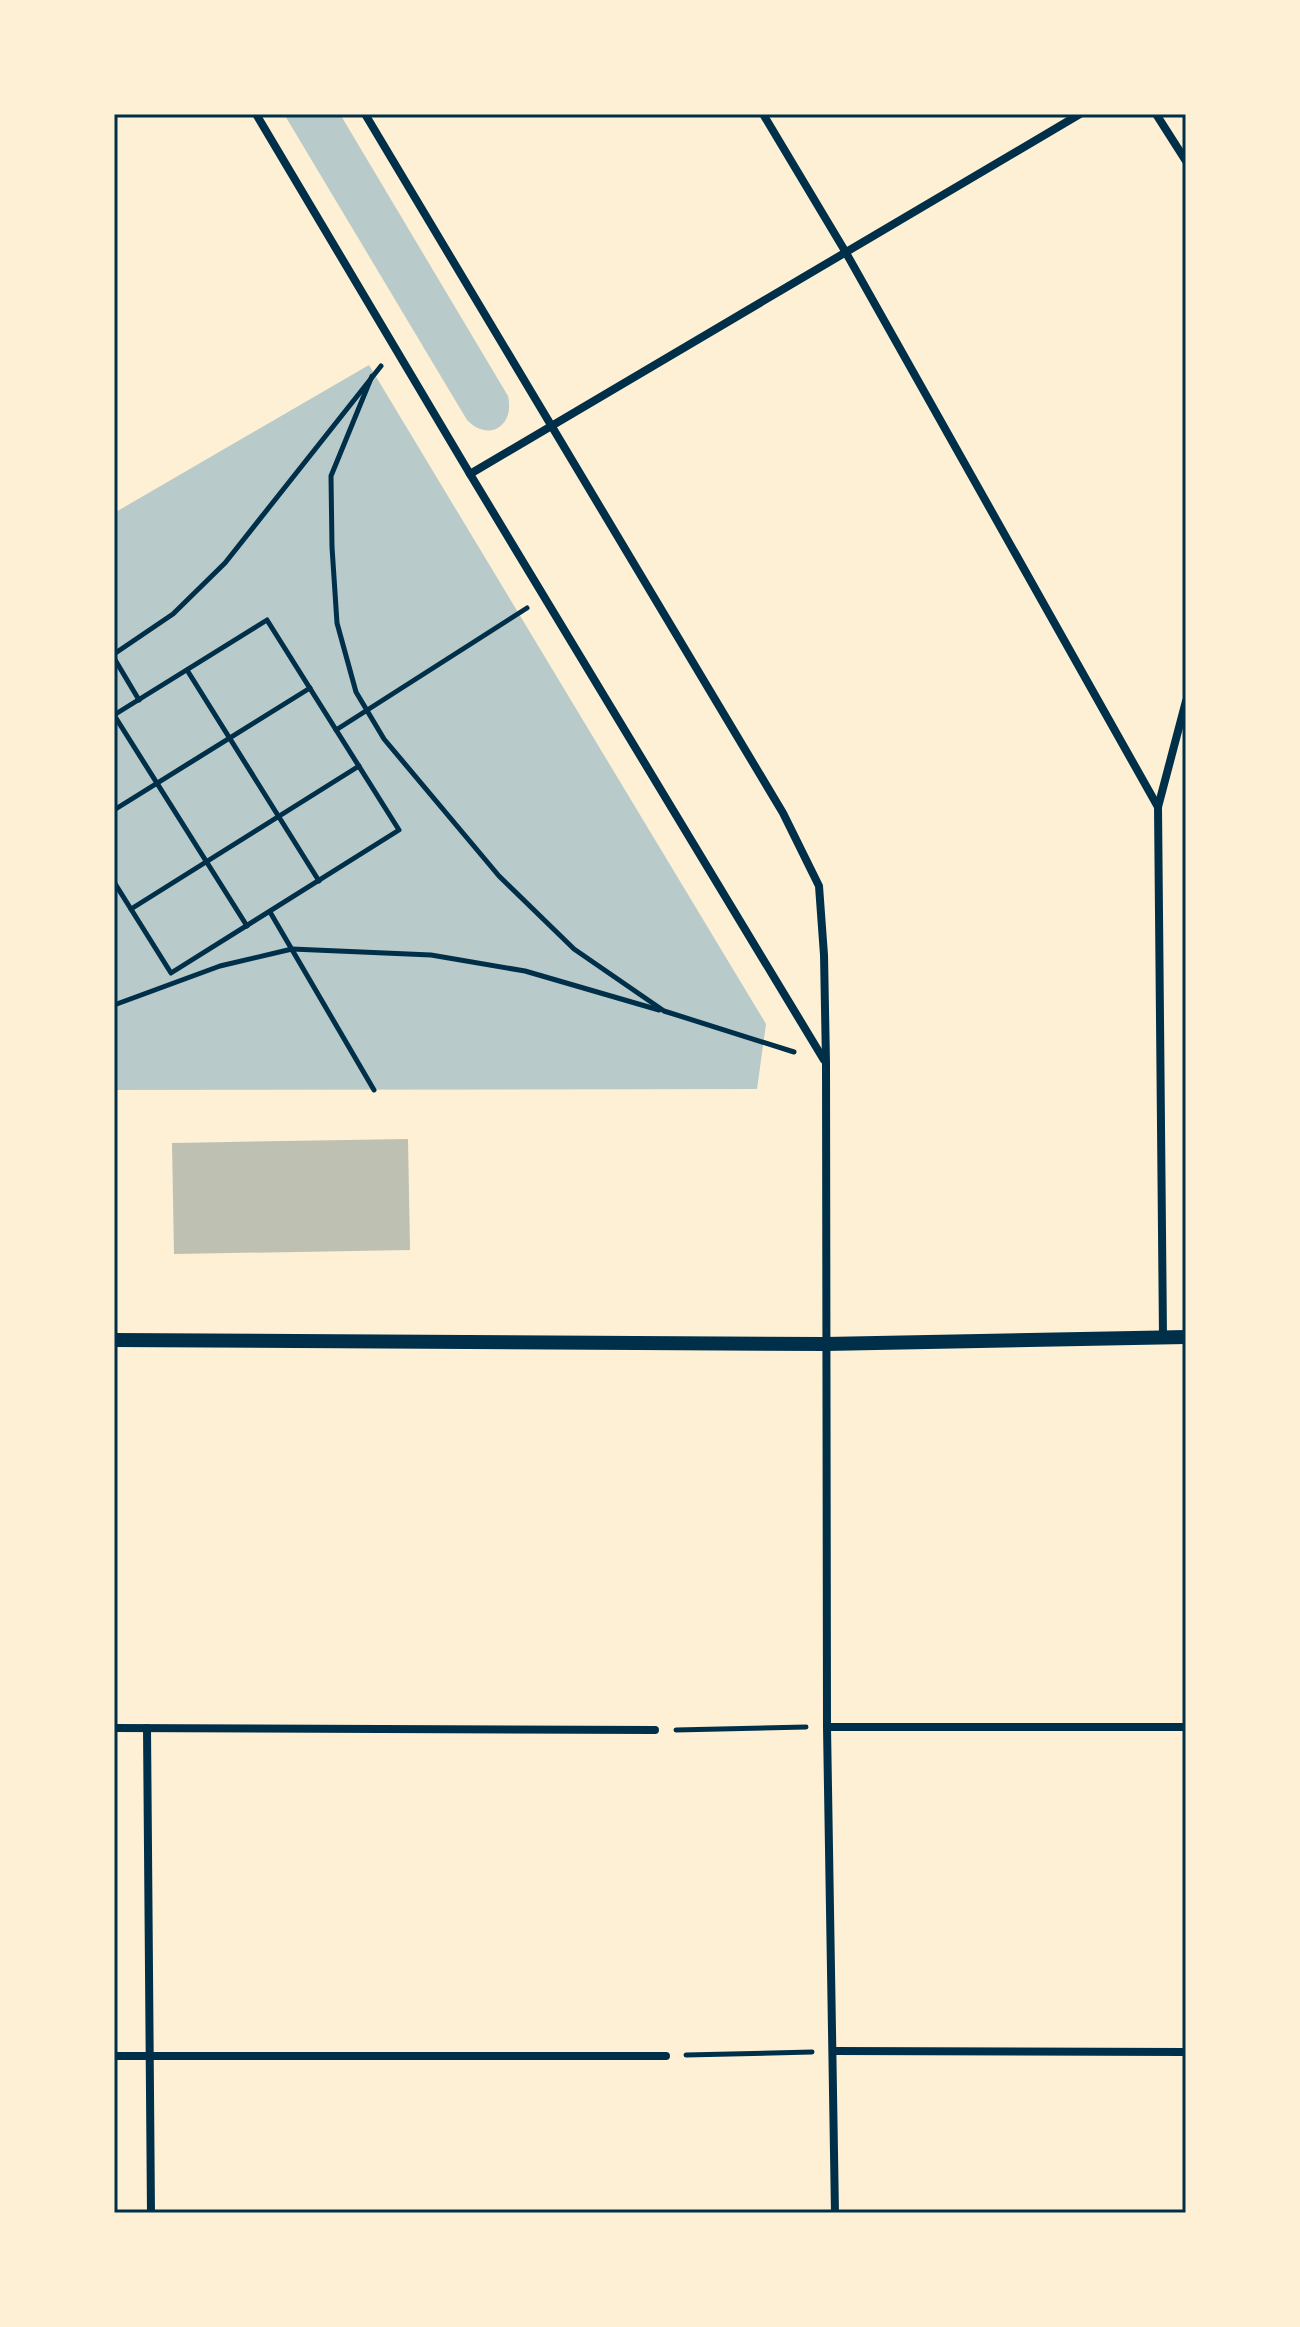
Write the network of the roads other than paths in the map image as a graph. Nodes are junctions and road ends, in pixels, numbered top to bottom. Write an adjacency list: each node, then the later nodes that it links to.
1 (256, 114): 9 (street)
2 (365, 114): 8 (street)
3 (763, 114): 7 (street)
4 (1080, 114): 7 (street)
5 (1156, 114): 6 (street)
6 (1186, 161)
7 (845, 251): 8 (street); 11 (street)
8 (550, 427): 9 (street); 12 (street)
9 (470, 474): 12 (street)
10 (1186, 701): 11 (street)
11 (1158, 807): 13 (street)
12 (826, 1062): 16 (street)
13 (1163, 1337): 14 (street); 16 (street)
14 (1186, 1337)
15 (114, 1340): 16 (street)
16 (825, 1344): 17 (street)
17 (827, 1727): 18 (street); 22 (street)
18 (1186, 1727)
19 (114, 1728): 20 (street)
20 (147, 1728): 21 (street); 25 (street)
21 (655, 1730)
22 (833, 2051): 23 (street); 28 (street)
23 (1186, 2052)
24 (114, 2056): 25 (street)
25 (149, 2056): 26 (street); 27 (street)
26 (666, 2056)
27 (151, 2213)
28 (835, 2213)

